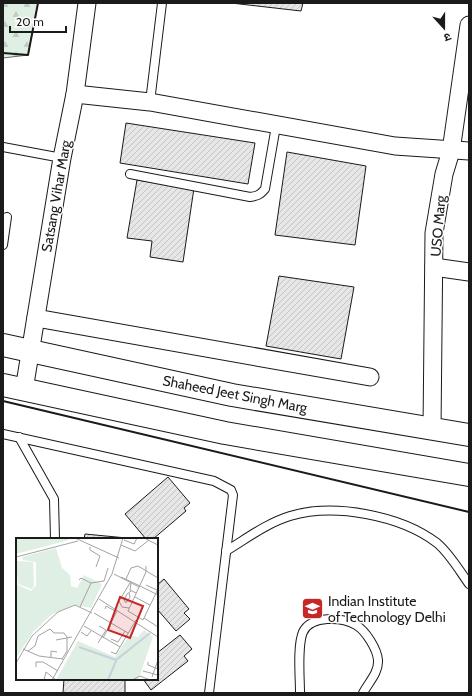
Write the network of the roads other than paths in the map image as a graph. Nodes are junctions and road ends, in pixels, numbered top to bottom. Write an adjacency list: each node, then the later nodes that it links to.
1 (87, 3): 4 (street, Satsang Vihar Marg)
2 (162, 3): 5 (lane)
3 (469, 25): 8 (street, USO Marg)
4 (75, 94): 5 (street); 10 (street, Satsang Vihar Marg)
5 (150, 102): 6 (street)
6 (276, 126): 8 (street); 11 (lane)
7 (3, 147): 10 (lane)
8 (451, 151): 9 (street); 14 (street, USO Marg)
9 (469, 152)
10 (62, 158): 16 (street, Satsang Vihar Marg)
11 (130, 174)
12 (7, 217): 13 (lane)
13 (3, 245)
14 (434, 266): 15 (street); 22 (street, USO Marg)
15 (469, 272)
16 (36, 318): 18 (street, Satsang Vihar Marg); 19 (street)
17 (3, 345): 18 (main road, Shaheed Jeet Singh Marg)
18 (31, 351): 21 (street, Satsang Vihar Marg); 22 (main road, Shaheed Jeet Singh Marg)
19 (370, 377)
20 (3, 385): 21 (main road)
21 (24, 390): 26 (main road)
22 (432, 430): 24 (main road, Shaheed Jeet Singh Marg)
23 (3, 434): 25 (lane)
24 (469, 435)
25 (19, 437): 27 (lane); 28 (lane)
26 (469, 475)
27 (54, 538)
28 (226, 551): 29 (lane); 30 (lane)
29 (469, 584)
30 (209, 693)
31 (300, 693): 32 (lane)
32 (362, 693)

